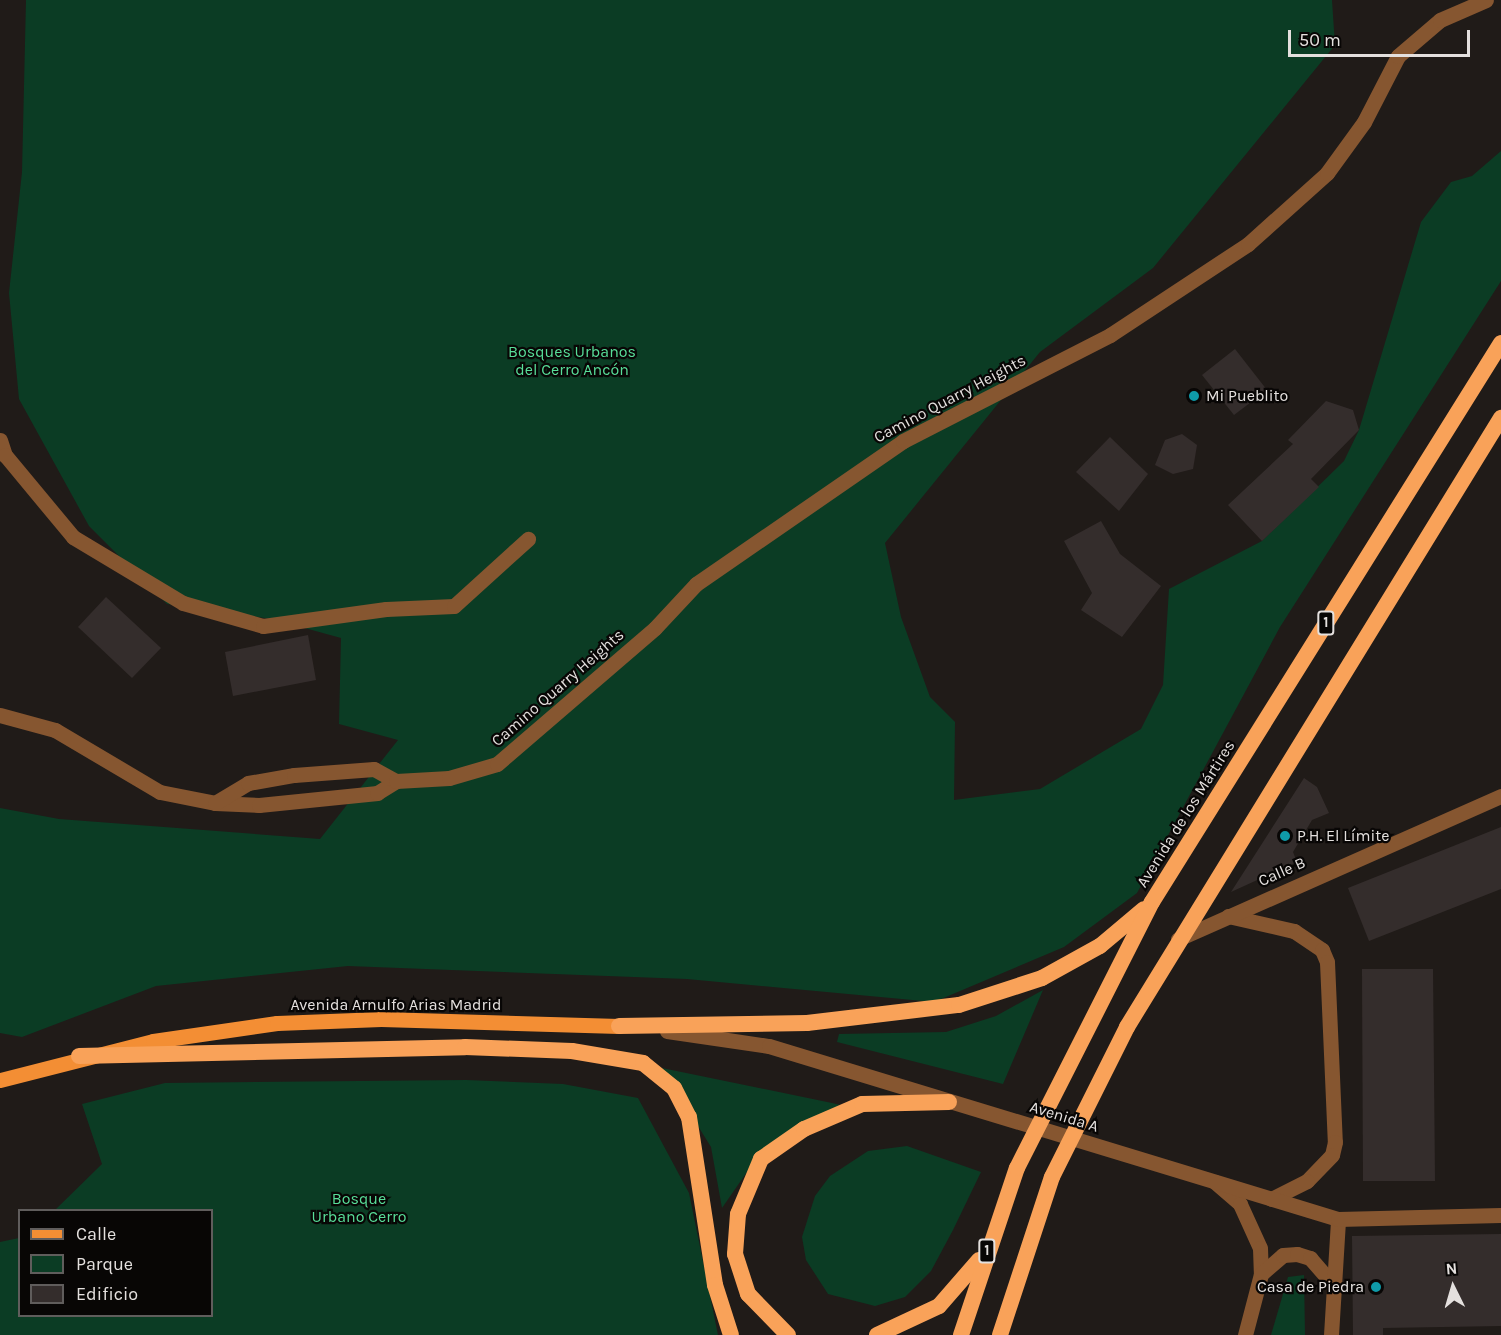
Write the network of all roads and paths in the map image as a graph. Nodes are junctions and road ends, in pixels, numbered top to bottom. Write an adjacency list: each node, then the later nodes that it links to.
1 (1486, 0): 7 (street, Camino Quarry Heights)
2 (1501, 343): 10 (highway, Avenida de los Mártires / 1)
3 (1501, 418): 12 (highway)
4 (0, 440): 5 (street)
5 (528, 539)
6 (0, 715): 9 (street, Camino Quarry Heights)
7 (396, 781): 9 (street, Camino Quarry Heights); 9 (street, Camino Quarry Heights)
8 (1501, 796): 11 (street, Calle B)
9 (214, 803)
10 (1152, 902): 13 (highway); 21 (highway, Avenida de los Mártires / 1)
11 (1228, 916): 12 (street, Calle B); 18 (street)
12 (1178, 939): 28 (highway)
13 (619, 1026): 14 (main road, Avenida Arnulfo Arias Madrid); 16 (street, Avenida A)
14 (79, 1056): 15 (main road, Avenida Arnulfo Arias Madrid); 24 (highway)
15 (0, 1080)
16 (949, 1102): 17 (street, Avenida A); 25 (highway)
17 (1210, 1179): 18 (street, Avenida A); 22 (street)
18 (1271, 1199): 20 (street, Avenida A)
19 (1501, 1215): 20 (street, Avenida A)
20 (1338, 1219): 23 (street)
21 (987, 1250): 26 (highway); 27 (highway, Avenida de los Mártires / 1)
22 (1261, 1274): 23 (street); 29 (street)
23 (1331, 1282): 30 (street)
24 (731, 1335)
25 (788, 1335)
26 (877, 1335)
27 (961, 1335)
28 (999, 1335)
29 (1245, 1335)
30 (1332, 1335)

